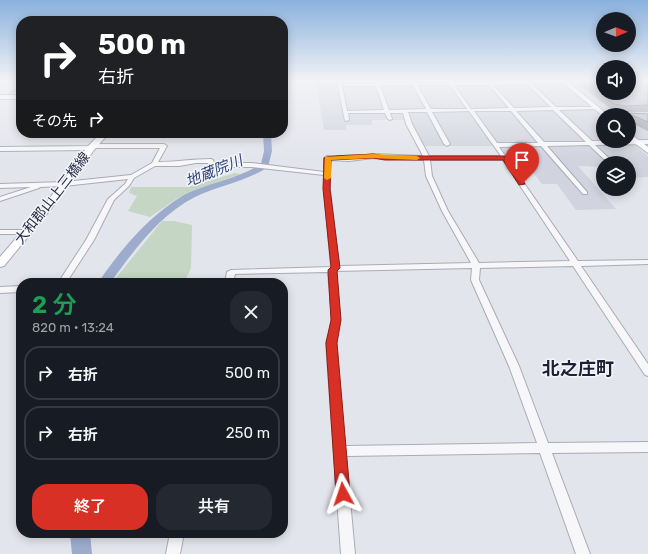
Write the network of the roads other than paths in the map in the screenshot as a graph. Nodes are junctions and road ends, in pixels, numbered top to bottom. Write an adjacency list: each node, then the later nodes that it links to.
1 (345, 107): 13 (street)
2 (386, 107): 14 (street)
3 (427, 107): 12 (street)
4 (469, 107): 9 (street)
5 (510, 107): 10 (street)
6 (553, 107): 8 (street)
7 (596, 108): 8 (street)
8 (555, 109): 10 (street); 19 (street)
9 (471, 110): 10 (street); 12 (street); 23 (street)
10 (513, 110): 22 (street)
11 (405, 111): 12 (street); 14 (street); 28 (street)
12 (429, 111): 21 (street)
13 (346, 112): 14 (street); 16 (street)
14 (388, 112): 15 (street)
15 (390, 119)
16 (347, 120)
17 (100, 138): 24 (main road, 大和郡山上三橋線)
18 (648, 142): 20 (street)
19 (590, 143): 20 (street); 22 (street); 27 (street)
20 (638, 143): 26 (main road)
21 (447, 144)
22 (542, 144): 23 (street); 36 (street)
23 (495, 145): 29 (street)
24 (92, 147): 25 (street); 30 (street); 33 (main road, 大和郡山上三橋線)
25 (0, 149)
26 (648, 151)
27 (604, 156)
28 (427, 158): 29 (street); 31 (street); 43 (street)
29 (506, 158): 42 (street)
30 (154, 164): 31 (street); 32 (street)
31 (328, 174): 44 (street)
32 (132, 177): 33 (street); 45 (street)
33 (64, 184): 34 (street); 39 (main road, 大和郡山上三橋線)
34 (41, 185): 35 (street); 37 (street)
35 (0, 186)
36 (585, 193)
37 (0, 199)
38 (0, 232): 39 (street)
39 (26, 232): 41 (main road, 大和郡山上三橋線)
40 (648, 262): 42 (street)
41 (0, 264)
42 (575, 264): 43 (street); 49 (street)
43 (476, 266): 44 (street); 51 (street)
44 (334, 269): 46 (street); 52 (street)
45 (65, 278)
46 (230, 278)
47 (16, 289): 48 (street)
48 (0, 290)
49 (648, 372)
50 (648, 447): 51 (street)
51 (545, 448): 52 (street); 56 (street)
52 (339, 451): 55 (street)
53 (176, 538): 54 (street)
54 (173, 554)
55 (348, 554)
56 (583, 554)

